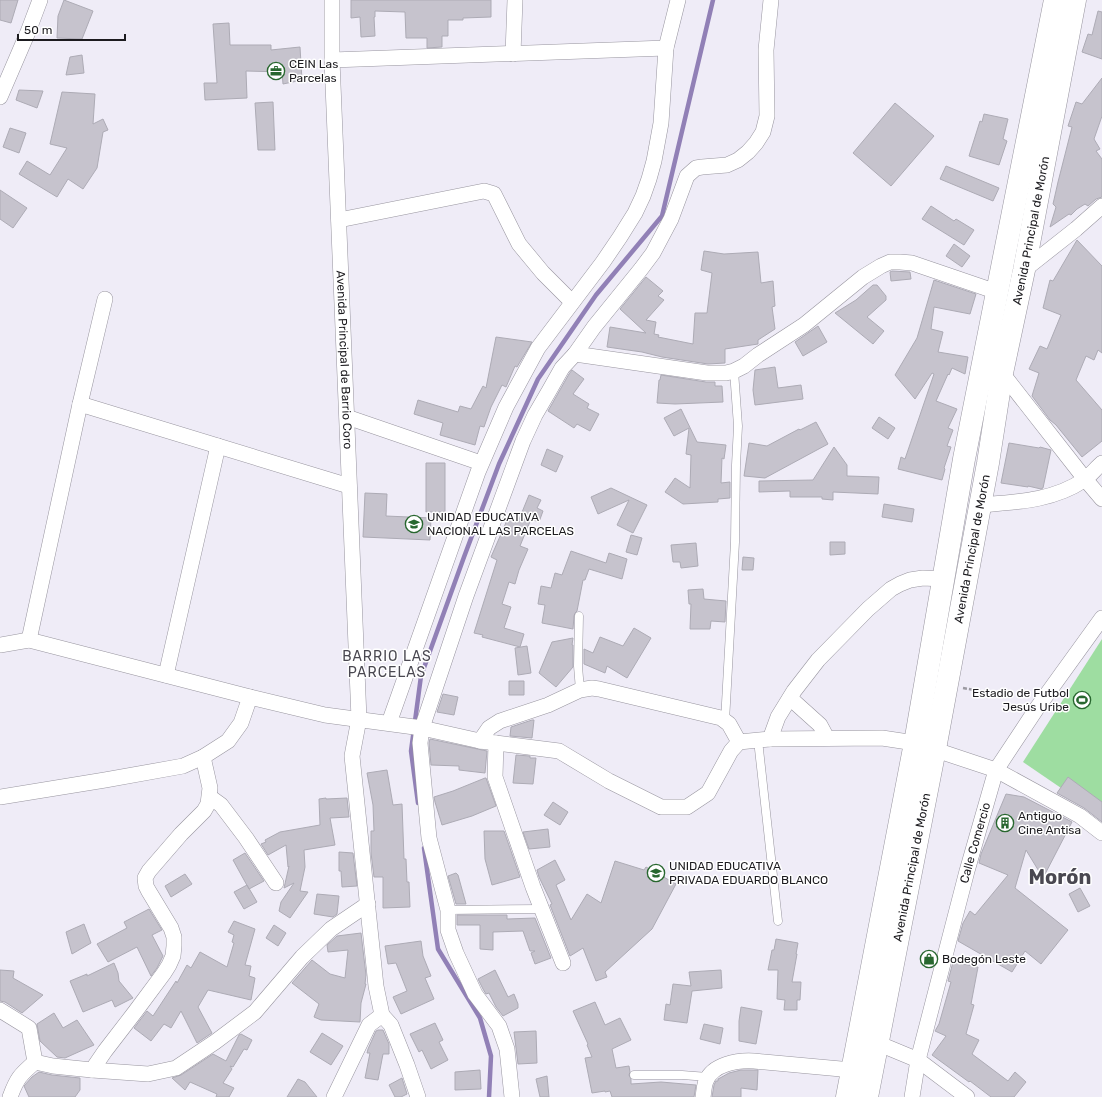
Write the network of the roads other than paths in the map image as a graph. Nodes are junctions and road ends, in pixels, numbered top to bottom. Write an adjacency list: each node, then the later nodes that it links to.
1 (40, 0): 11 (street)
2 (332, 0): 10 (street, Avenida Principal de Barrio Coro)
3 (515, 0): 9 (street)
4 (678, 0): 8 (street)
5 (771, 0): 18 (street)
6 (1055, 0): 15 (main road, Avenida Principal de Morón)
7 (1075, 0): 14 (main road, Avenida Principal de Morón)
8 (666, 48): 9 (street); 17 (street)
9 (513, 54): 10 (street)
10 (332, 60): 13 (street, Avenida Principal de Barrio Coro)
11 (0, 98)
12 (1102, 206): 14 (street)
13 (339, 220): 17 (street); 22 (street, Avenida Principal de Barrio Coro)
14 (1024, 270): 20 (main road, Avenida Principal de Morón)
15 (997, 292): 19 (street); 30 (main road, Avenida Principal de Morón)
16 (105, 299): 21 (street)
17 (572, 302): 25 (street)
18 (575, 354): 19 (street); 42 (street)
19 (734, 371): 40 (lane)
20 (1002, 373): 26 (street); 29 (main road, Avenida Principal de Morón)
21 (80, 404): 23 (street); 33 (street)
22 (346, 417): 25 (street); 27 (street, Avenida Principal de Barrio Coro)
23 (218, 446): 27 (street); 35 (street)
24 (1102, 462): 26 (street)
25 (482, 463): 41 (street)
26 (1085, 479): 28 (street); 29 (street)
27 (349, 486): 39 (street, Avenida Principal de Barrio Coro)
28 (1102, 499)
29 (980, 505): 48 (main road, Avenida Principal de Morón)
30 (943, 579): 38 (street); 48 (main road, Avenida Principal de Morón)
31 (578, 616): 36 (lane)
32 (1102, 618): 50 (street, Calle Comercio)
33 (30, 640): 34 (street); 35 (street)
34 (0, 645)
35 (166, 675): 37 (street)
36 (580, 690): 40 (street); 45 (street)
37 (250, 697): 39 (street); 49 (street)
38 (790, 698): 43 (street); 44 (street)
39 (359, 719): 41 (street); 55 (street, Avenida Principal de Barrio Coro)
40 (725, 721): 46 (street)
41 (389, 723): 42 (street)
42 (417, 727): 45 (street); 57 (street)
43 (827, 738): 44 (street); 48 (street)
44 (764, 739): 46 (street); 58 (lane)
45 (480, 741): 47 (street)
46 (739, 742): 47 (street)
47 (496, 743): 56 (street)
48 (925, 746): 50 (street); 62 (main road, Avenida Principal de Morón); 66 (main road, Avenida Principal de Morón)
49 (203, 757): 51 (street); 52 (street)
50 (996, 770): 53 (street); 63 (street, Calle Comercio)
51 (0, 797)
52 (210, 797): 54 (street); 65 (street)
53 (1102, 833)
54 (276, 883)
55 (368, 904): 61 (street, Avenida Principal de Barrio Coro); 65 (street)
56 (542, 909): 57 (lane); 59 (street)
57 (448, 910): 72 (street)
58 (778, 921)
59 (563, 963)
60 (0, 1010): 64 (street)
61 (382, 1015): 70 (street); 71 (street)
62 (877, 1043): 63 (street); 75 (main road, Avenida Principal de Morón)
63 (918, 1060): 76 (street, Calle Comercio); 77 (street)
64 (35, 1062): 65 (street); 69 (street)
65 (92, 1070)
66 (852, 1070): 68 (street); 74 (main road, Avenida Principal de Morón)
67 (634, 1075): 68 (lane)
68 (708, 1077): 73 (street)
69 (10, 1097)
70 (334, 1097)
71 (418, 1097)
72 (512, 1097)
73 (703, 1097)
74 (847, 1097)
75 (867, 1097)
76 (912, 1097)
77 (967, 1097)

